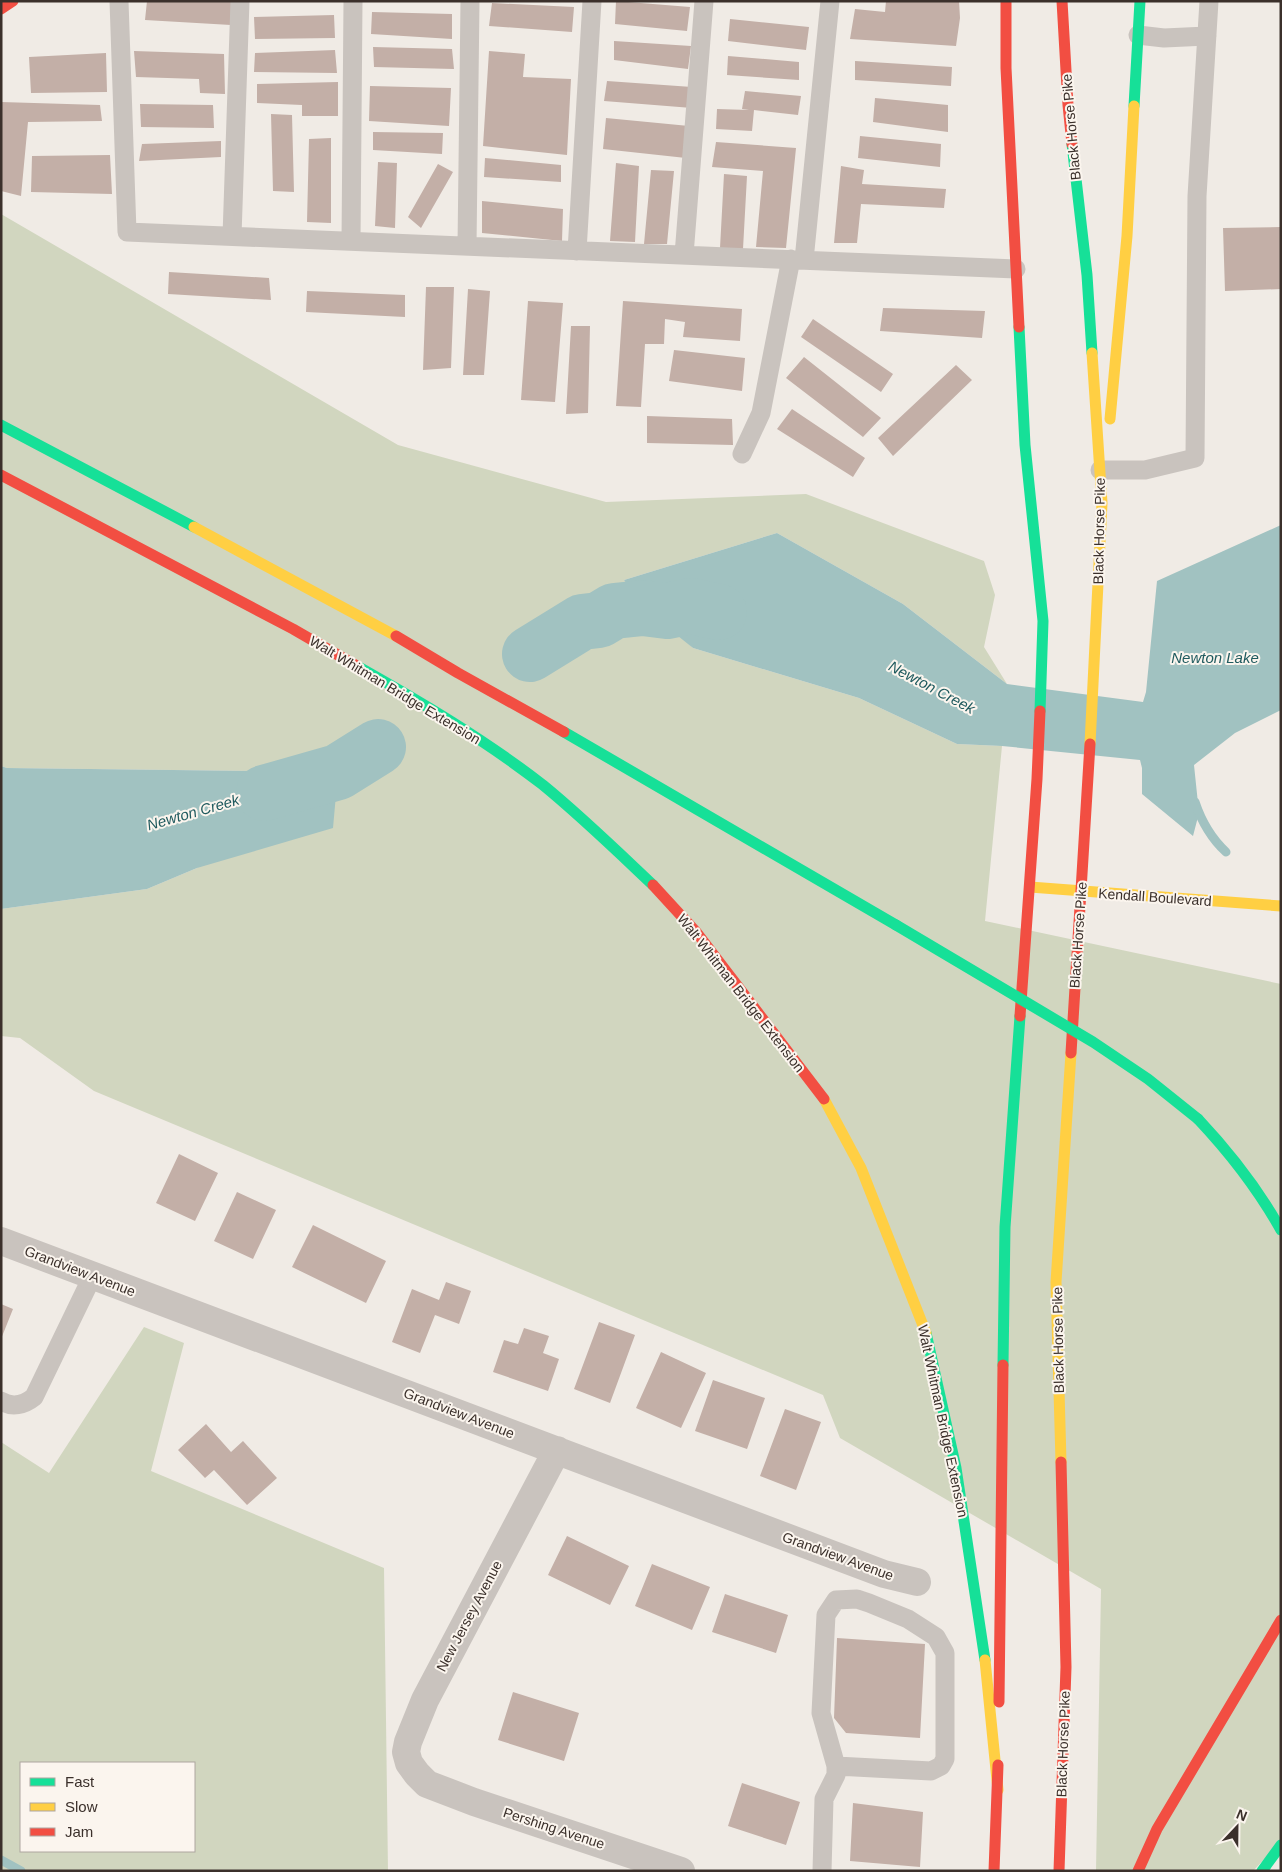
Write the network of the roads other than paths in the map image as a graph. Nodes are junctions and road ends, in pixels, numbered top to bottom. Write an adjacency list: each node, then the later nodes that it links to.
1 (14, 1): 13 (main road)
2 (119, 1): 18 (lane)
3 (240, 1): 18 (lane)
4 (353, 1): 19 (lane)
5 (470, 1): 20 (lane)
6 (592, 1): 21 (lane)
7 (704, 1): 22 (lane)
8 (830, 1): 23 (lane)
9 (1006, 1): 17 (main road)
10 (1062, 1): 27 (main road, Black Horse Pike)
11 (1140, 1): 15 (main road)
12 (1209, 1): 16 (lane)
13 (1, 9)
14 (1017, 23): 17 (main road)
15 (1138, 35): 16 (lane); 27 (main road)
16 (1207, 36): 27 (lane)
17 (1006, 68): 24 (main road)
18 (232, 236): 19 (lane)
19 (351, 241): 20 (lane)
20 (467, 246): 21 (lane)
21 (577, 251): 22 (lane)
22 (684, 255): 23 (lane)
23 (798, 260): 24 (lane); 26 (lane)
24 (1016, 269): 29 (main road)
25 (1, 424): 32 (main road, bridge)
26 (742, 454)
27 (1102, 469): 30 (main road, Black Horse Pike)
28 (1, 475): 41 (main road, Walt Whitman Bridge Extension)
29 (1030, 887): 30 (main road, Kendall Boulevard); 41 (main road)
30 (1081, 891): 31 (main road, Kendall Boulevard); 47 (main road, Black Horse Pike)
31 (1273, 908)
32 (1281, 1230)
33 (1, 1241): 34 (street, Grandview Avenue)
34 (93, 1276): 35 (lane); 36 (street, Grandview Avenue)
35 (1, 1402)
36 (557, 1450): 37 (street, Grandview Avenue); 40 (street, New Jersey Avenue)
37 (917, 1582)
38 (1281, 1620): 48 (main road)
39 (836, 1766): 39 (lane); 45 (lane)
40 (427, 1784): 43 (street, Pershing Avenue)
41 (998, 1790): 46 (main road)
42 (1281, 1845): 49 (main road)
43 (631, 1862): 44 (street, Pershing Avenue)
44 (681, 1871)
45 (822, 1871)
46 (994, 1871)
47 (1059, 1871)
48 (1138, 1871)
49 (1262, 1871)

